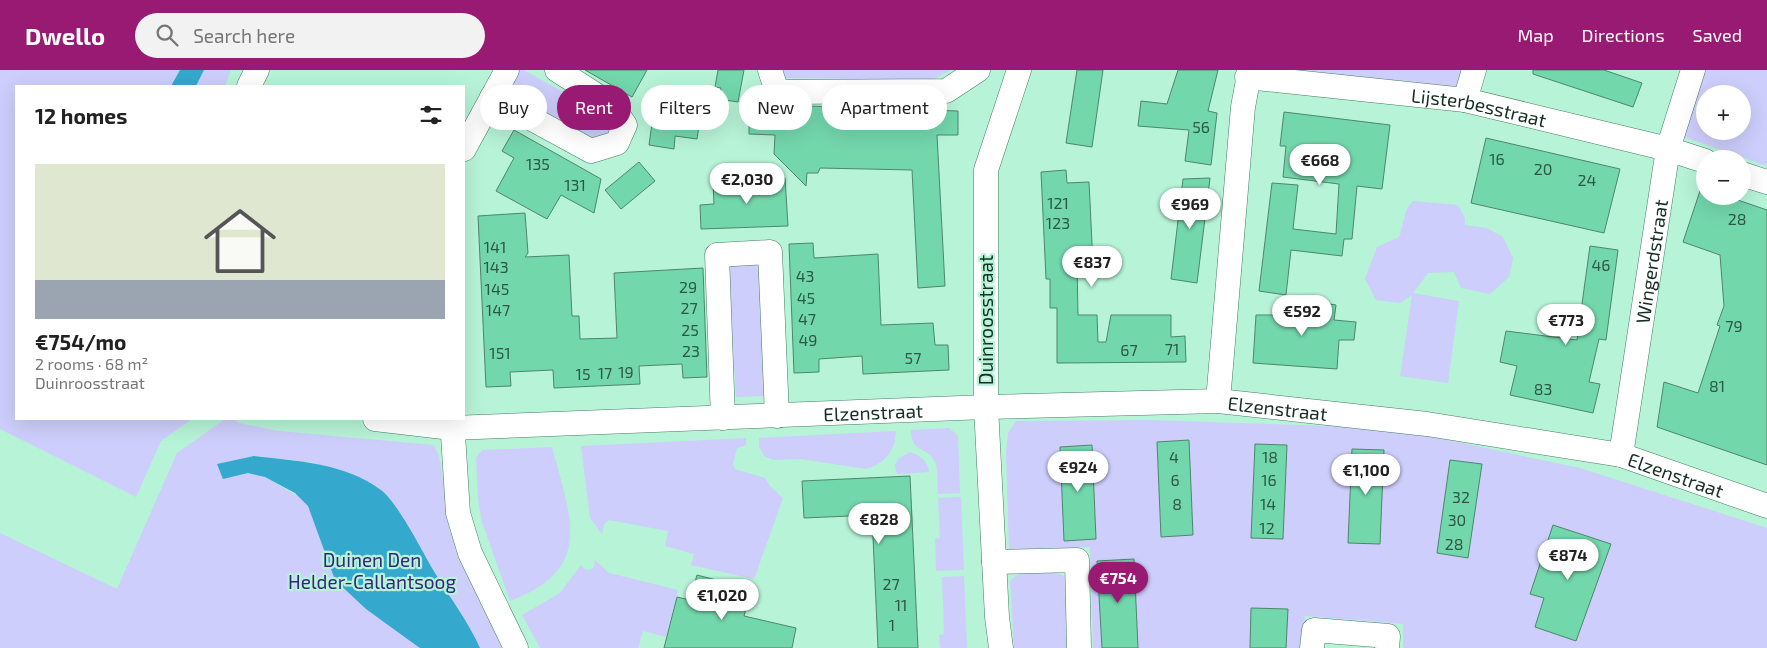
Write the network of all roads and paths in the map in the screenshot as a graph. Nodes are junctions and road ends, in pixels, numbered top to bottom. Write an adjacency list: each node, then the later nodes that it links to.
1 (257, 70): 10 (street)
2 (507, 70): 11 (street)
3 (557, 70): 14 (street)
4 (770, 70): 7 (street, Duinroosstraat)
5 (1474, 70): 12 (street)
6 (1693, 70): 16 (street, Wingerdstraat)
7 (979, 71): 9 (street, Duinroosstraat)
8 (1249, 74): 12 (street, Lijsterbesstraat); 20 (street)
9 (1016, 77): 21 (street, Duinroosstraat)
10 (250, 85)
11 (499, 85)
12 (1466, 100): 16 (street, Lijsterbesstraat)
13 (480, 119): 15 (street)
14 (547, 127)
15 (465, 147)
16 (1668, 149): 17 (street, Lijsterbesstraat); 26 (street, Wingerdstraat)
17 (1696, 158)
18 (1751, 177): 19 (street)
19 (1767, 182)
20 (1218, 401): 21 (street, Elzenstraat); 26 (street, Elzenstraat)
21 (986, 407): 22 (street, Elzenstraat); 28 (street, Duinroosstraat)
22 (777, 416): 23 (street, Elzenstraat); 23 (street)
23 (723, 418): 25 (street, Elzenstraat)
24 (390, 420): 25 (street, Elzenstraat)
25 (452, 424): 29 (street)
26 (1621, 455): 27 (street, Elzenstraat)
27 (1767, 506)
28 (994, 562): 30 (street, Duinroosstraat); 31 (street)
29 (516, 648)
30 (1002, 648)
31 (1079, 648)
32 (1312, 648): 33 (street)
33 (1387, 648)

